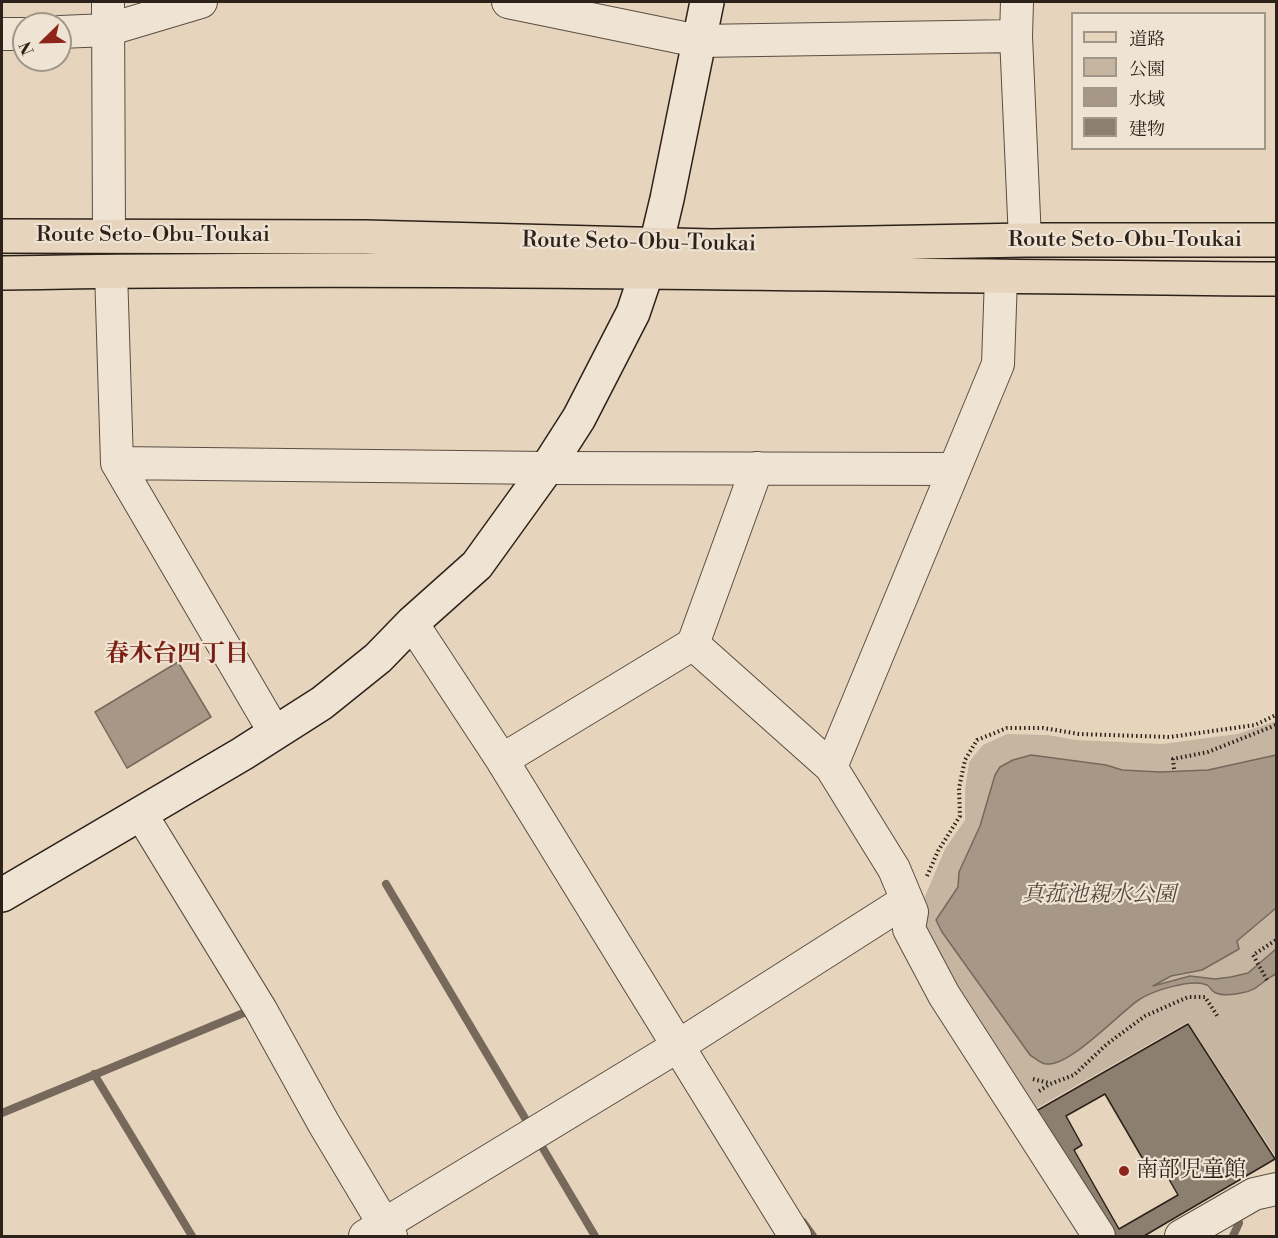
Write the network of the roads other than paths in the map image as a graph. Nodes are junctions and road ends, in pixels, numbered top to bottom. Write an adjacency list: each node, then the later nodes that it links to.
1 (201, 2): 5 (street)
2 (508, 2): 8 (street)
3 (707, 2): 8 (street)
4 (1017, 2): 7 (street)
5 (108, 16): 6 (street); 10 (street)
6 (72, 29)
7 (1016, 36): 8 (street); 11 (street)
8 (698, 41): 13 (street)
9 (2, 236): 10 (main road, Route Seto-Obu-Toukai)
10 (109, 236): 13 (main road, Route Seto-Obu-Toukai)
11 (1026, 240): 12 (main road, Route Seto-Obu-Toukai); 13 (main road, Route Seto-Obu-Toukai)
12 (1276, 240)
13 (651, 258): 14 (main road, Route Seto-Obu-Toukai); 16 (main road, Route Seto-Obu-Toukai); 19 (street)
14 (111, 271): 15 (main road, Route Seto-Obu-Toukai); 18 (street)
15 (2, 273)
16 (1001, 277): 17 (main road, Route Seto-Obu-Toukai); 21 (street)
17 (1276, 279)
18 (117, 463): 19 (street); 24 (street)
19 (547, 468): 20 (street); 22 (street)
20 (757, 468): 21 (street); 23 (street)
21 (954, 469): 26 (street)
22 (412, 623): 24 (street); 25 (street)
23 (693, 644): 25 (street); 26 (street)
24 (275, 733): 27 (street)
25 (502, 760): 30 (street)
26 (831, 767): 29 (street)
27 (141, 814): 28 (street); 32 (street)
28 (2, 895)
29 (910, 906): 30 (street); 34 (street)
30 (678, 1046): 32 (street); 33 (street)
31 (1276, 1189): 35 (street)
32 (380, 1233)
33 (795, 1236)
34 (1099, 1236)
35 (1181, 1236)

